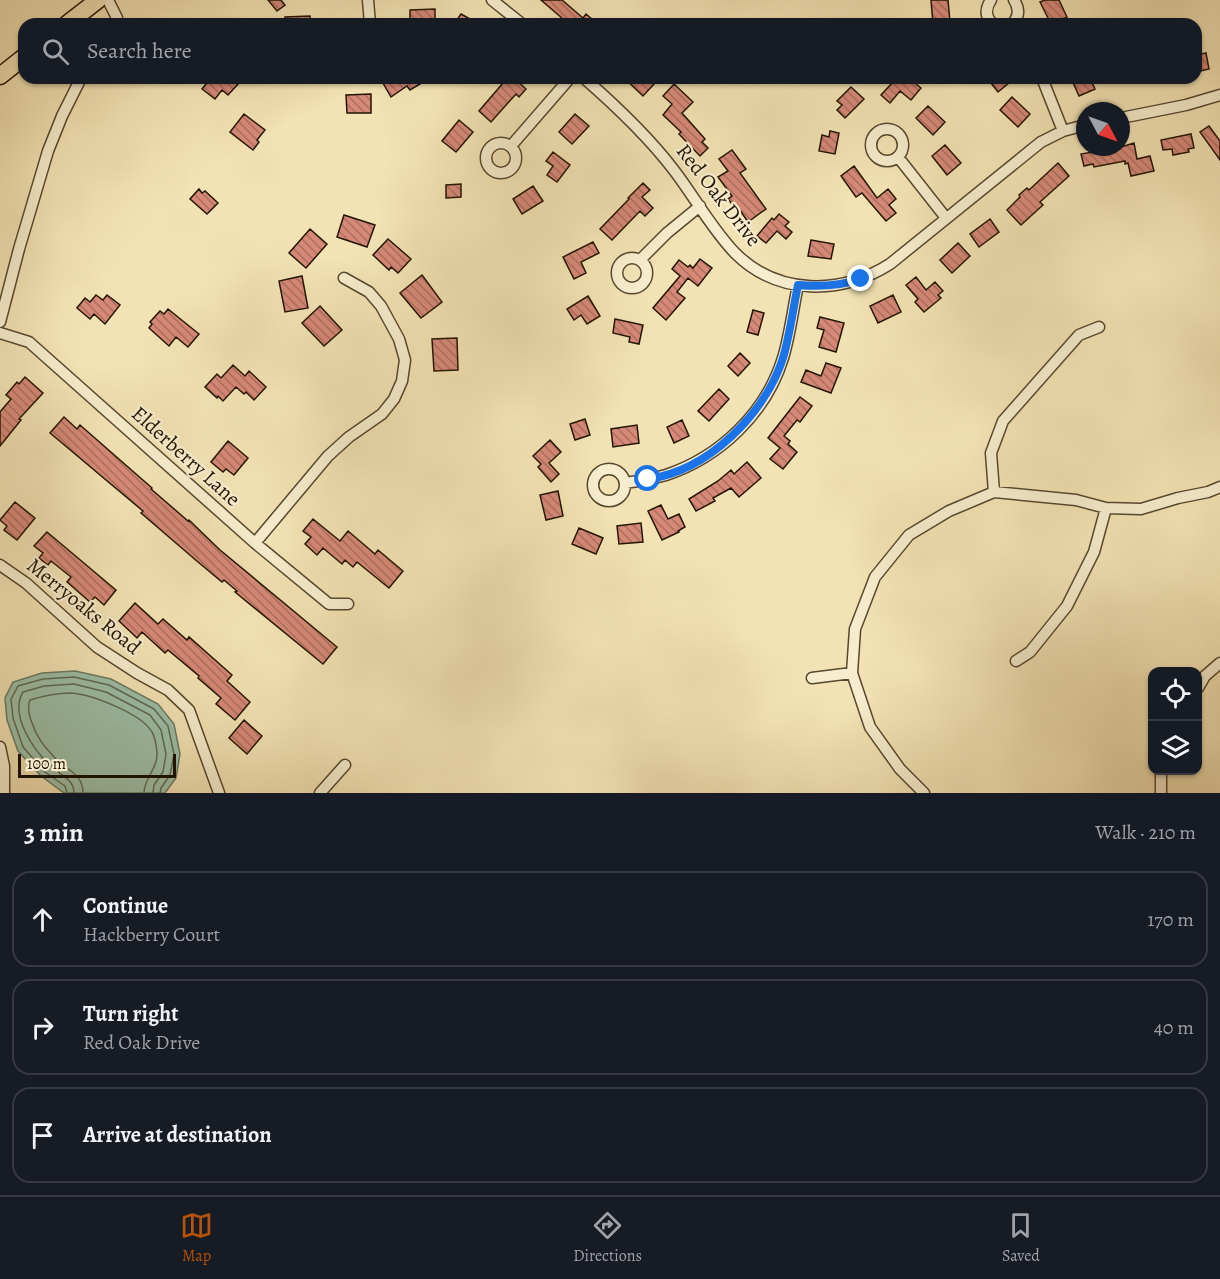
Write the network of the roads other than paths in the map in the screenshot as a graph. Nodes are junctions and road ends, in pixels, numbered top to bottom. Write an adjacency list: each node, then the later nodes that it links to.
1 (98, 0): 7 (highway)
2 (108, 0): 8 (street)
3 (368, 0): 9 (street)
4 (492, 0): 10 (street)
5 (990, 0): 11 (street)
6 (1014, 0): 12 (street)
7 (75, 18)
8 (117, 18)
9 (370, 18)
10 (514, 18)
11 (988, 18)
12 (1017, 18)
13 (18, 62): 14 (highway)
14 (0, 76)
15 (78, 84): 30 (street)
16 (565, 84): 23 (street)
17 (591, 84): 25 (street, Red Oak Drive)
18 (1044, 84): 22 (street)
19 (1220, 95): 20 (street)
20 (1130, 116)
21 (1076, 127): 22 (street, Red Oak Drive)
22 (1063, 131): 26 (street, Red Oak Drive)
23 (511, 146)
24 (898, 157): 26 (street)
25 (700, 206): 27 (street); 29 (street, Red Oak Drive)
26 (946, 218): 29 (street, Red Oak Drive)
27 (640, 260)
28 (344, 278): 37 (street)
29 (798, 285): 33 (street)
30 (0, 322)
31 (1100, 327): 35 (street)
32 (0, 333): 37 (street, Elderberry Lane)
33 (625, 483)
34 (1220, 487): 36 (street)
35 (994, 492): 36 (street); 42 (street)
36 (1106, 508): 40 (street)
37 (255, 543): 39 (street, Elderberry Lane)
38 (0, 565): 49 (street, Merryoaks Road)
39 (348, 604)
40 (1016, 661)
41 (1220, 663): 44 (street)
42 (852, 673): 43 (street); 51 (street)
43 (813, 678)
44 (1202, 680)
45 (0, 747): 48 (street)
46 (345, 765): 50 (street)
47 (1161, 775): 52 (street)
48 (4, 793)
49 (219, 793)
50 (320, 793)
51 (924, 793)
52 (1161, 793)

